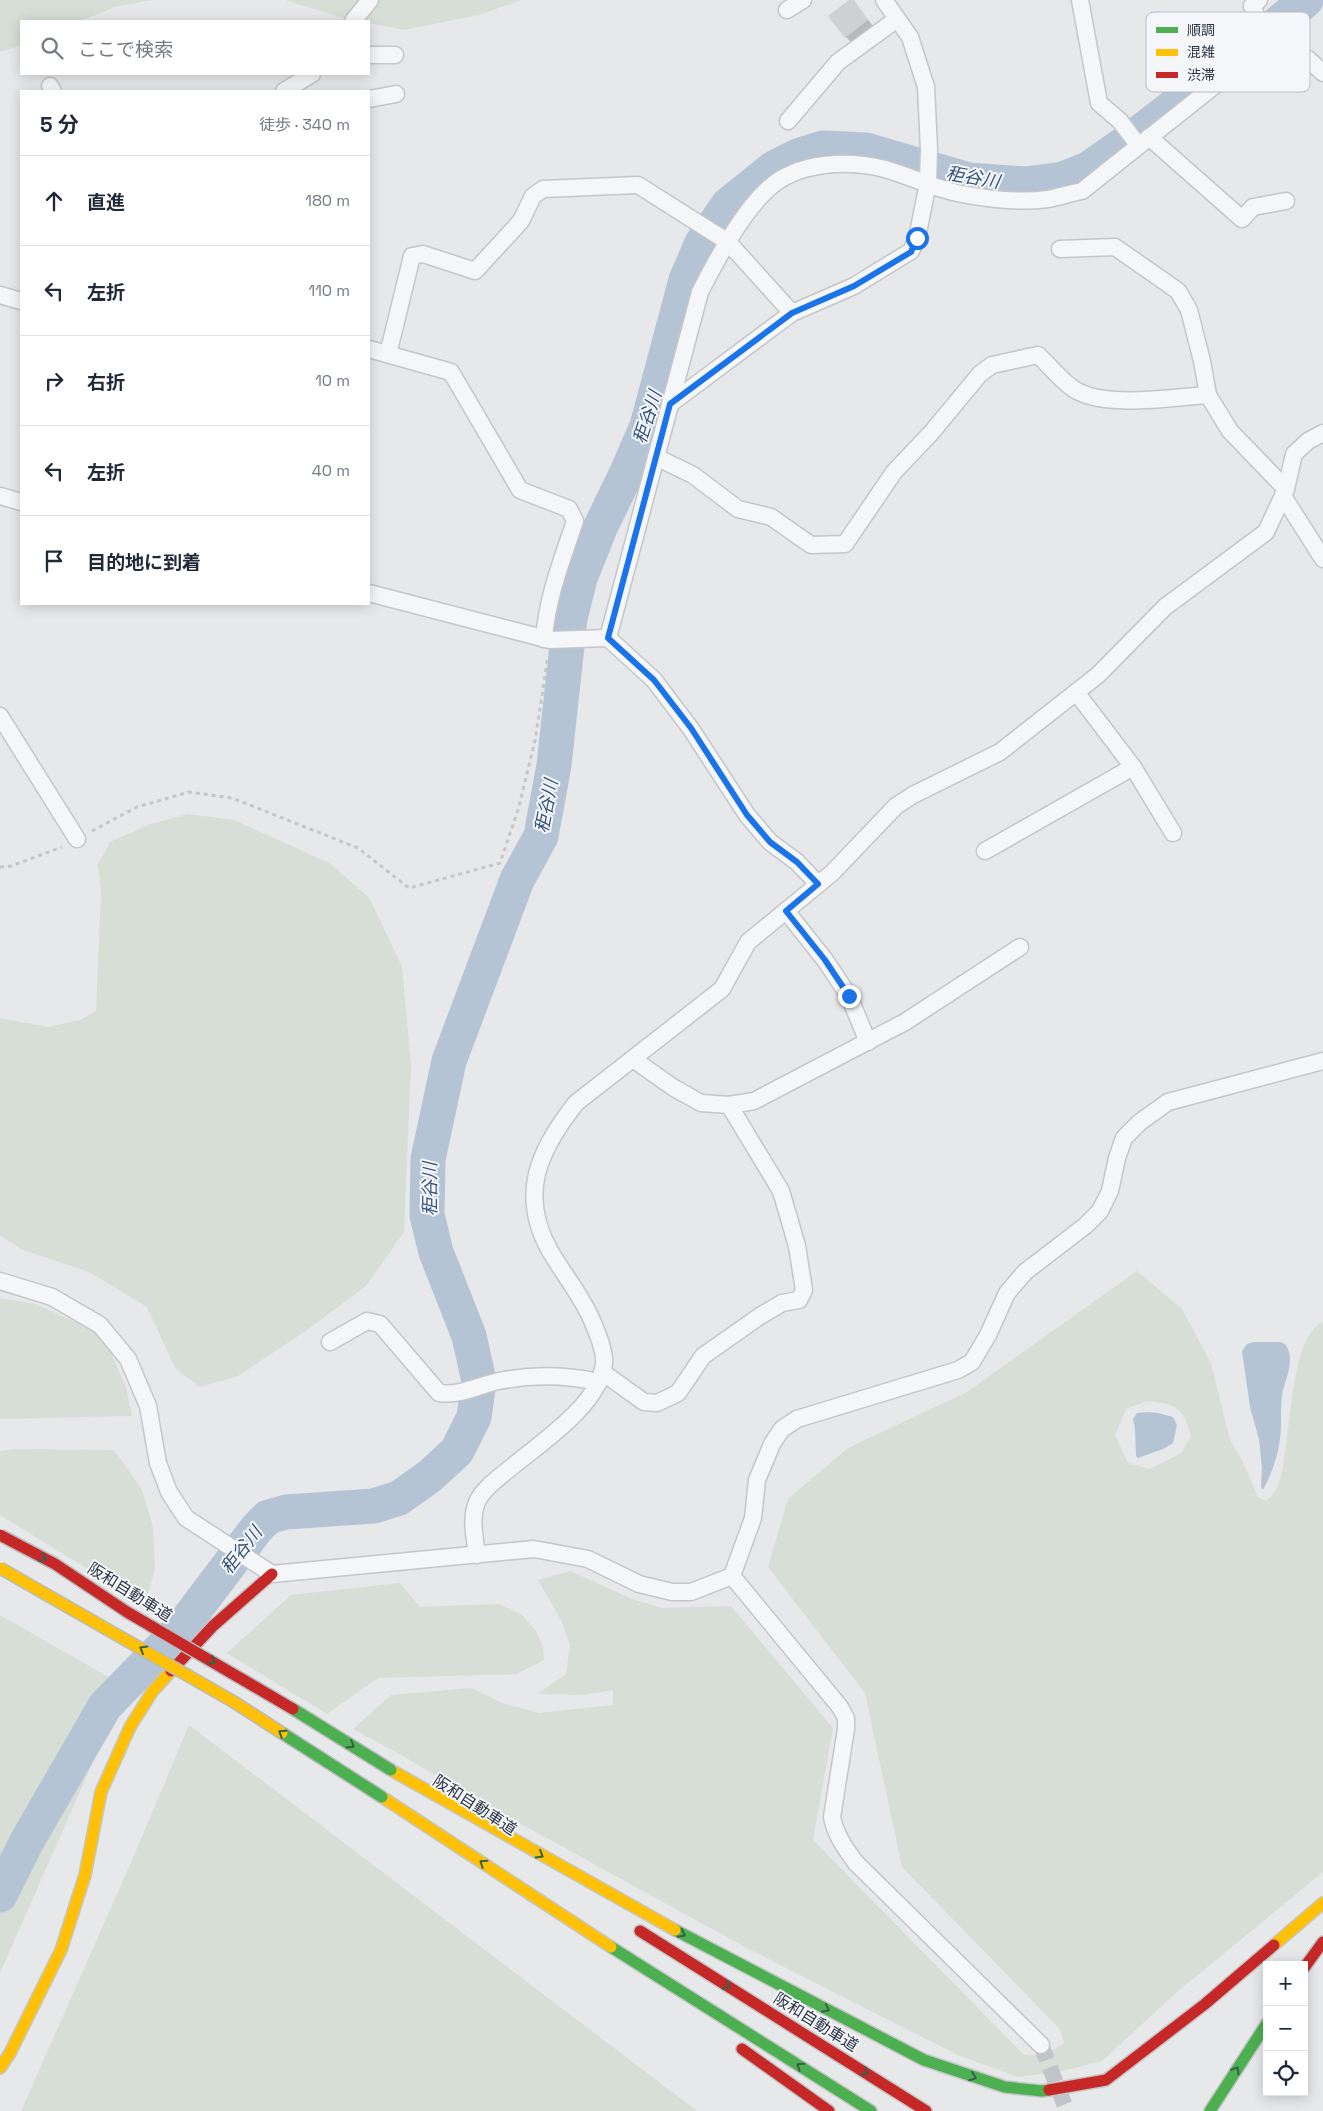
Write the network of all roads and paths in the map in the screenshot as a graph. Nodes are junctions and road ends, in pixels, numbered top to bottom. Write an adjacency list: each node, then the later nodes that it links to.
1 (370, 0): 9 (street)
2 (803, 0): 6 (street)
3 (884, 0): 8 (street)
4 (1080, 0): 20 (street)
5 (1259, 0): 7 (street)
6 (787, 10)
7 (1255, 12)
8 (897, 19): 19 (street); 21 (street)
9 (354, 20)
10 (370, 55): 11 (street)
11 (395, 55)
12 (1310, 61): 13 (street)
13 (1323, 73)
14 (310, 75): 15 (street)
15 (286, 90)
16 (1205, 92): 20 (street)
17 (396, 94): 18 (street)
18 (370, 99)
19 (788, 121)
20 (1144, 141): 21 (street); 22 (street)
21 (928, 182): 23 (street); 27 (street)
22 (1286, 201)
23 (728, 242): 27 (street); 29 (street); 31 (street)
24 (1060, 249): 30 (street)
25 (0, 295): 26 (street)
26 (20, 301)
27 (792, 313): 31 (street)
28 (370, 349): 29 (street)
29 (388, 354): 40 (street)
30 (1208, 395): 33 (street); 34 (street)
31 (670, 404): 33 (street)
32 (1323, 432): 34 (street)
33 (656, 457): 39 (street)
34 (1285, 492): 37 (street); 41 (street)
35 (0, 496): 36 (street)
36 (20, 502)
37 (1323, 560)
38 (370, 593): 40 (street)
39 (608, 638): 40 (street); 48 (street)
40 (547, 640): 45 (path)
41 (1076, 692): 43 (street); 48 (street)
42 (0, 716): 45 (street)
43 (1133, 767): 44 (street); 46 (street)
44 (1173, 833)
45 (77, 839): 47 (path)
46 (985, 851)
47 (0, 867)
48 (818, 884): 49 (street)
49 (786, 911): 51 (street); 52 (street)
50 (1020, 947): 51 (street)
51 (868, 1042): 54 (street)
52 (632, 1059): 54 (street); 57 (street)
53 (1323, 1061): 62 (street)
54 (728, 1105): 57 (street)
55 (0, 1281): 61 (street)
56 (330, 1342): 57 (street)
57 (601, 1377): 59 (street)
58 (0, 1535): 63 (main road, 阪和自動車道, one-way to 63, bridge)
59 (477, 1555): 61 (street); 62 (street)
60 (0, 1568): 66 (main road, one-way to 60, bridge)
61 (272, 1574): 74 (main road)
62 (732, 1576): 73 (street)
63 (392, 1770): 64 (main road, 阪和自動車道); 65 (main road, one-way to 65)
64 (549, 1873)
65 (1323, 1904)
66 (553, 1910): 70 (main road); 76 (main road, one-way to 66)
67 (633, 1926): 77 (main road, 阪和自動車道, one-way to 77)
68 (1323, 1942): 69 (main road)
69 (1308, 1963)
70 (681, 2005)
71 (1263, 2029): 78 (main road, one-way to 71)
72 (728, 2040): 75 (main road)
73 (1041, 2046)
74 (0, 2068)
75 (829, 2111)
76 (871, 2111)
77 (926, 2111)
78 (1210, 2111)

